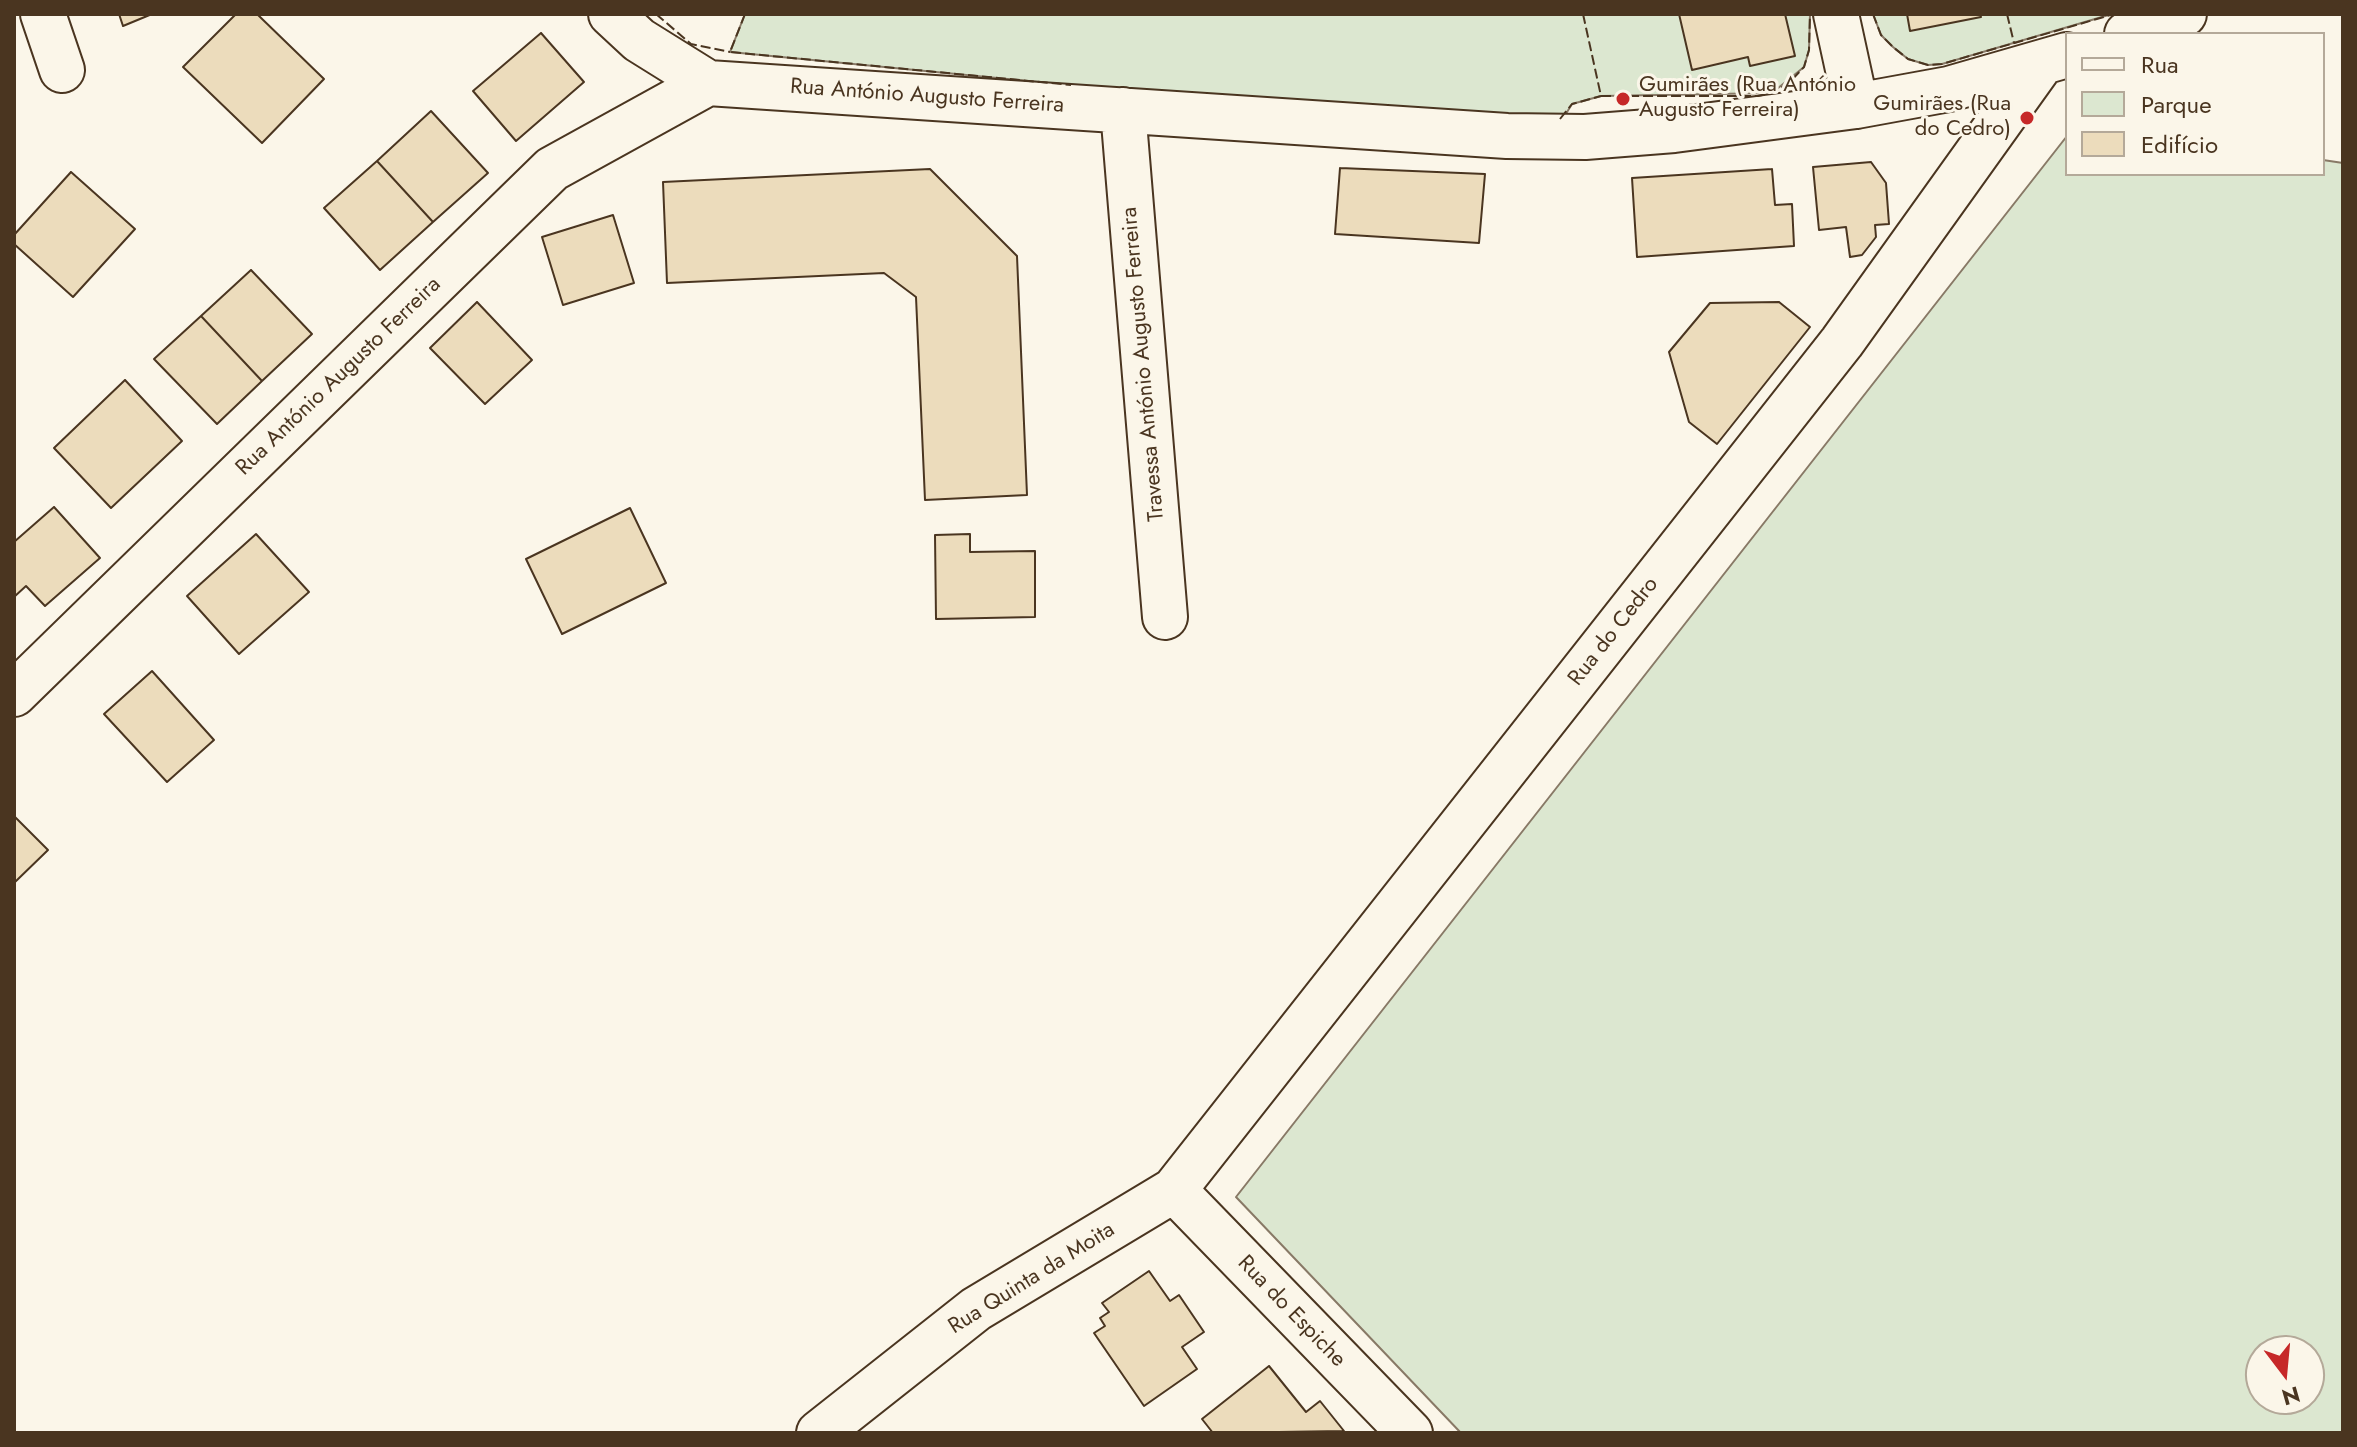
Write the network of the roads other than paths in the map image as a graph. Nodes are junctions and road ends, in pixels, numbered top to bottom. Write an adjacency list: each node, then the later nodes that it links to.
1 (43, 14): 7 (street)
2 (611, 14): 8 (street)
3 (1836, 14): 9 (street)
4 (2184, 14): 5 (street)
5 (2133, 32)
6 (2054, 59): 9 (street, Rua António Augusto Ferreira); 13 (street, Rua do Cedro)
7 (62, 70)
8 (708, 83): 10 (street, Rua António Augusto Ferreira); 12 (street, Rua António Augusto Ferreira)
9 (1856, 106): 10 (street, Rua António Augusto Ferreira)
10 (1123, 110): 11 (street, Travessa António Augusto Ferreira)
11 (1165, 617)
12 (14, 694)
13 (1174, 1190): 14 (street, Rua Quinta da Moita); 15 (street, Rua do Espiche)
14 (819, 1433)
15 (1410, 1433)

